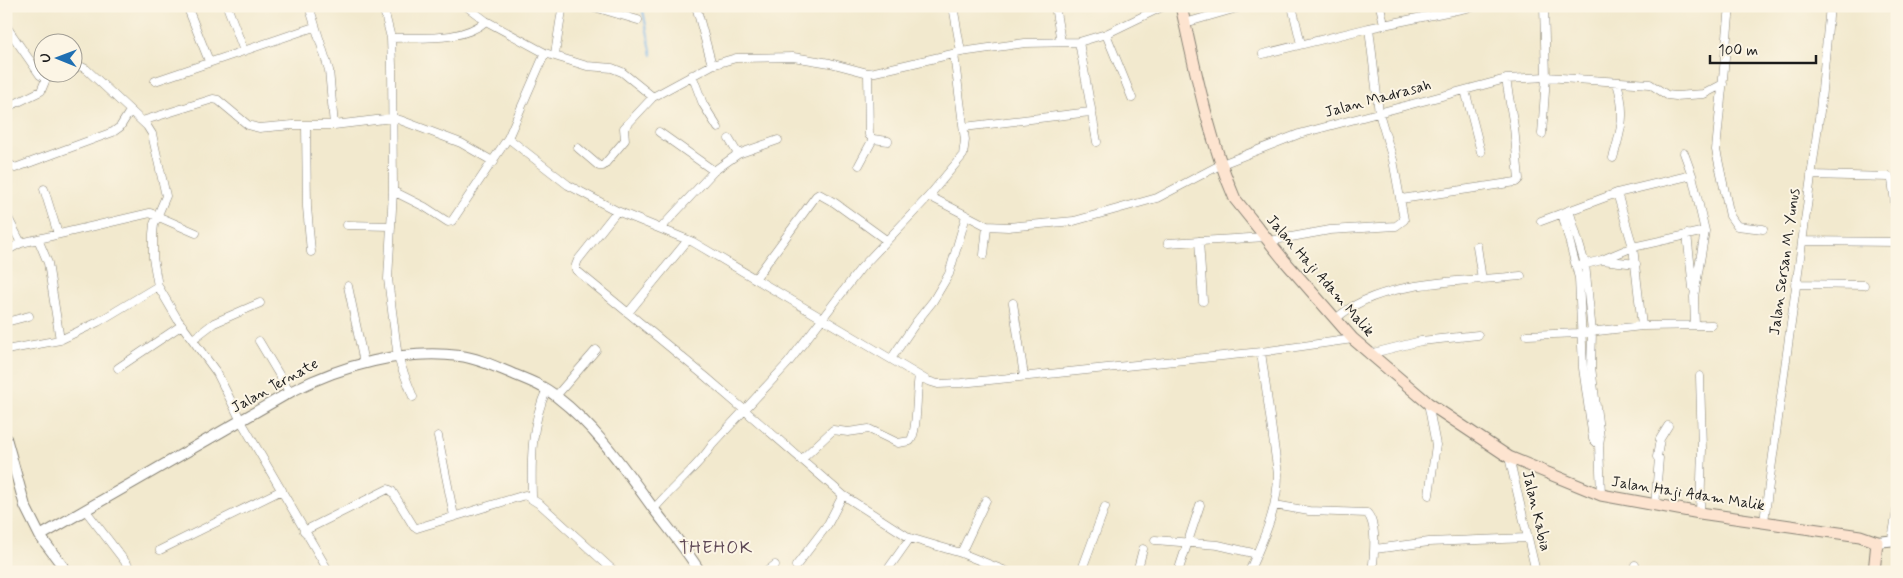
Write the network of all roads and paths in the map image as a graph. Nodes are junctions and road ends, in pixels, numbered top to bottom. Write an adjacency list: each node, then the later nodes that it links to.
1 (187, 6): 37 (street)
2 (227, 6): 32 (street)
3 (309, 6): 25 (street)
4 (383, 6): 28 (street)
5 (567, 6): 35 (street)
6 (591, 6): 20 (street)
7 (696, 6): 39 (street)
8 (953, 6): 34 (street)
9 (1055, 6): 29 (street)
10 (1164, 6): 27 (street)
11 (1181, 6): 22 (main road, Jalan Haji Adam Malik)
12 (1244, 6): 22 (street)
13 (1292, 6): 31 (street)
14 (1380, 6): 23 (street)
15 (1476, 6): 23 (street)
16 (1544, 6): 43 (street)
17 (1730, 6): 48 (street)
18 (1830, 6): 81 (street, Jalan Sersan M. Yunus)
19 (469, 7): 21 (street)
20 (638, 20)
21 (486, 21): 28 (street); 33 (street)
22 (1185, 23): 77 (main road, Jalan Haji Adam Malik)
23 (1384, 24): 26 (street)
24 (6, 26): 38 (street)
25 (314, 27): 32 (street); 59 (street)
26 (1369, 28): 31 (street); 55 (street)
27 (1106, 34): 30 (street); 51 (street)
28 (391, 38): 56 (street)
29 (1061, 42): 30 (street); 34 (street)
30 (1079, 42): 54 (street)
31 (1301, 44): 36 (street)
32 (244, 51): 37 (street)
33 (545, 52): 35 (street); 64 (street)
34 (958, 53): 41 (street); 60 (street)
35 (555, 54): 50 (street)
36 (1264, 54)
37 (209, 61): 45 (street)
38 (32, 63)
39 (712, 65): 41 (street); 42 (street)
40 (82, 67): 53 (street)
41 (868, 73): 66 (street)
42 (692, 75): 50 (street); 61 (street)
43 (1546, 77): 44 (street, Jalan Madrasah); 47 (street, Jalan Madrasah); 63 (street)
44 (1506, 79): 49 (street, Jalan Madrasah); 87 (street)
45 (155, 81)
46 (44, 82): 52 (street)
47 (1617, 83): 48 (street, Jalan Madrasah); 74 (street)
48 (1723, 84): 99 (street)
49 (1465, 90): 55 (street, Jalan Madrasah); 71 (street)
50 (653, 98): 70 (street)
51 (1132, 98)
52 (6, 108)
53 (130, 111): 57 (street); 75 (street)
54 (1090, 112): 60 (street); 69 (street)
55 (1380, 113): 77 (street, Jalan Madrasah); 87 (street)
56 (393, 118): 59 (street); 76 (street); 84 (street)
57 (142, 121): 58 (street); 91 (street)
58 (306, 125): 59 (street); 116 (street)
59 (334, 125)
60 (964, 127): 86 (street)
61 (718, 128)
62 (659, 132): 79 (street)
63 (1542, 134)
64 (508, 138): 76 (street); 88 (street)
65 (729, 139): 73 (street)
66 (873, 139): 68 (street); 78 (street)
67 (778, 140): 73 (street)
68 (888, 141)
69 (1097, 142)
70 (578, 148)
71 (1481, 152)
72 (1684, 153): 80 (street)
73 (738, 154): 79 (street)
74 (1613, 158)
75 (6, 162)
76 (494, 162): 84 (street)
77 (1222, 164): 97 (street, Jalan Madrasah); 105 (main road, Jalan Haji Adam Malik)
78 (859, 166)
79 (714, 171): 98 (street)
80 (1692, 175): 85 (street); 100 (street)
81 (1811, 175): 82 (street); 109 (street, Jalan Sersan M. Yunus)
82 (1895, 180): 93 (street)
83 (44, 189): 102 (street)
84 (393, 191): 96 (street)
85 (1617, 193): 89 (street); 114 (street)
86 (929, 196): 92 (street); 107 (street)
87 (1401, 199): 105 (street)
88 (616, 211): 98 (street); 132 (street)
89 (1566, 212): 94 (street); 120 (street)
90 (6, 214): 111 (street)
91 (158, 215): 101 (street); 102 (street); 126 (street)
92 (966, 216): 97 (street); 154 (street)
93 (1897, 218)
94 (1541, 222)
95 (347, 225): 96 (street)
96 (390, 226): 153 (street)
97 (987, 226): 117 (street)
98 (661, 228): 106 (street)
99 (1763, 229)
100 (1705, 231): 103 (street); 128 (street)
101 (196, 232)
102 (58, 234): 104 (street)
103 (1687, 234): 114 (street); 128 (street)
104 (38, 239): 111 (street); 147 (street)
105 (1267, 239): 108 (street); 135 (main road, Jalan Haji Adam Malik)
106 (688, 240): 122 (street); 132 (street)
107 (886, 240): 122 (street); 134 (street)
108 (1199, 241): 112 (street); 129 (street)
109 (1802, 241): 110 (street); 124 (street, Jalan Sersan M. Yunus)
110 (1897, 242)
111 (21, 243): 115 (street)
112 (1168, 243)
113 (1477, 246): 123 (street)
114 (1633, 247): 118 (street); 119 (street)
115 (6, 250)
116 (311, 252)
117 (984, 255)
118 (1602, 260): 119 (street); 120 (street)
119 (1636, 264): 140 (street)
120 (1581, 265): 141 (street); 142 (street)
121 (1521, 276): 123 (street)
122 (755, 279): 134 (street)
123 (1482, 280): 135 (street)
124 (1796, 284): 125 (street); 188 (street, Jalan Sersan M. Yunus)
125 (1864, 285)
126 (158, 286): 138 (street); 147 (street)
127 (348, 286): 155 (street)
128 (1694, 297): 139 (street)
129 (1203, 301)
130 (260, 303): 145 (street)
131 (1013, 303): 159 (street)
132 (628, 314): 166 (street)
133 (29, 316): 136 (street)
134 (824, 318): 154 (street); 166 (street)
135 (1336, 319): 146 (main road, Jalan Haji Adam Malik)
136 (6, 322)
137 (1712, 324): 139 (street)
138 (182, 325): 145 (street); 156 (street)
139 (1695, 325): 140 (street)
140 (1642, 326): 141 (street)
141 (1592, 332): 142 (street); 157 (street)
142 (1580, 333): 144 (street); 157 (street)
143 (1478, 335): 152 (street)
144 (1527, 335)
145 (193, 339): 167 (street)
146 (1353, 339): 151 (street); 152 (main road, Jalan Haji Adam Malik)
147 (60, 340): 149 (street)
148 (259, 341): 162 (street)
149 (6, 350)
150 (596, 350): 163 (street)
151 (1261, 352): 159 (street); 180 (street)
152 (1369, 354): 165 (main road, Jalan Haji Adam Malik)
153 (398, 358): 155 (street, Jalan Ternate); 161 (street, Jalan Ternate); 164 (street)
154 (892, 360): 158 (street)
155 (364, 363): 162 (street, Jalan Ternate)
156 (118, 368)
157 (1587, 368): 176 (street)
158 (919, 376): 159 (street); 172 (street)
159 (1024, 376)
160 (1700, 376): 186 (street)
161 (547, 389): 163 (street, Jalan Ternate); 177 (street)
162 (290, 393): 167 (street, Jalan Ternate)
163 (556, 396): 183 (street, Jalan Ternate)
164 (413, 398)
165 (1428, 403): 171 (main road, Jalan Haji Adam Malik); 175 (street)
166 (745, 411): 172 (street); 183 (street)
167 (241, 421): 173 (street); 184 (street, Jalan Ternate)
168 (1668, 426): 181 (street)
169 (438, 436): 187 (street)
170 (6, 438): 190 (street)
171 (1509, 456): 176 (main road, Jalan Haji Adam Malik); 192 (street, Jalan Kabia)
172 (801, 460): 174 (street)
173 (282, 490): 189 (street); 199 (street)
174 (843, 495): 191 (street); 203 (street)
175 (1429, 495)
176 (1601, 495): 181 (main road, Jalan Haji Adam Malik)
177 (532, 497): 187 (street); 207 (street)
178 (986, 500): 200 (street)
179 (1200, 505): 195 (street)
180 (1275, 506): 198 (street); 201 (street)
181 (1655, 506): 186 (main road, Jalan Haji Adam Malik)
182 (1105, 507): 212 (street)
183 (654, 509): 208 (street, Jalan Ternate)
184 (86, 511): 190 (street, Jalan Ternate); 205 (street)
185 (1897, 511): 194 (street)
186 (1700, 513): 188 (main road, Jalan Haji Adam Malik)
187 (454, 516): 189 (street)
188 (1764, 521): 196 (main road, Jalan Haji Adam Malik)
189 (304, 531): 206 (street)
190 (40, 536): 204 (street)
191 (910, 538): 200 (street); 210 (street)
192 (1527, 538): 198 (street); 217 (street, Jalan Kabia)
193 (1155, 540): 195 (street)
194 (1894, 540): 196 (street)
195 (1189, 542): 201 (street); 214 (street)
196 (1877, 542): 218 (main road)
197 (1144, 549): 213 (street)
198 (1375, 549): 216 (street)
199 (160, 550)
200 (961, 553): 211 (street)
201 (1257, 554): 215 (street)
202 (775, 565): 209 (street)
203 (796, 566)
204 (66, 572)
205 (134, 572)
206 (329, 572)
207 (614, 572)
208 (700, 572)
209 (766, 572)
210 (886, 572)
211 (1008, 572)
212 (1081, 572)
213 (1137, 572)
214 (1178, 572)
215 (1249, 572)
216 (1372, 572)
217 (1536, 572)
218 (1874, 572)

